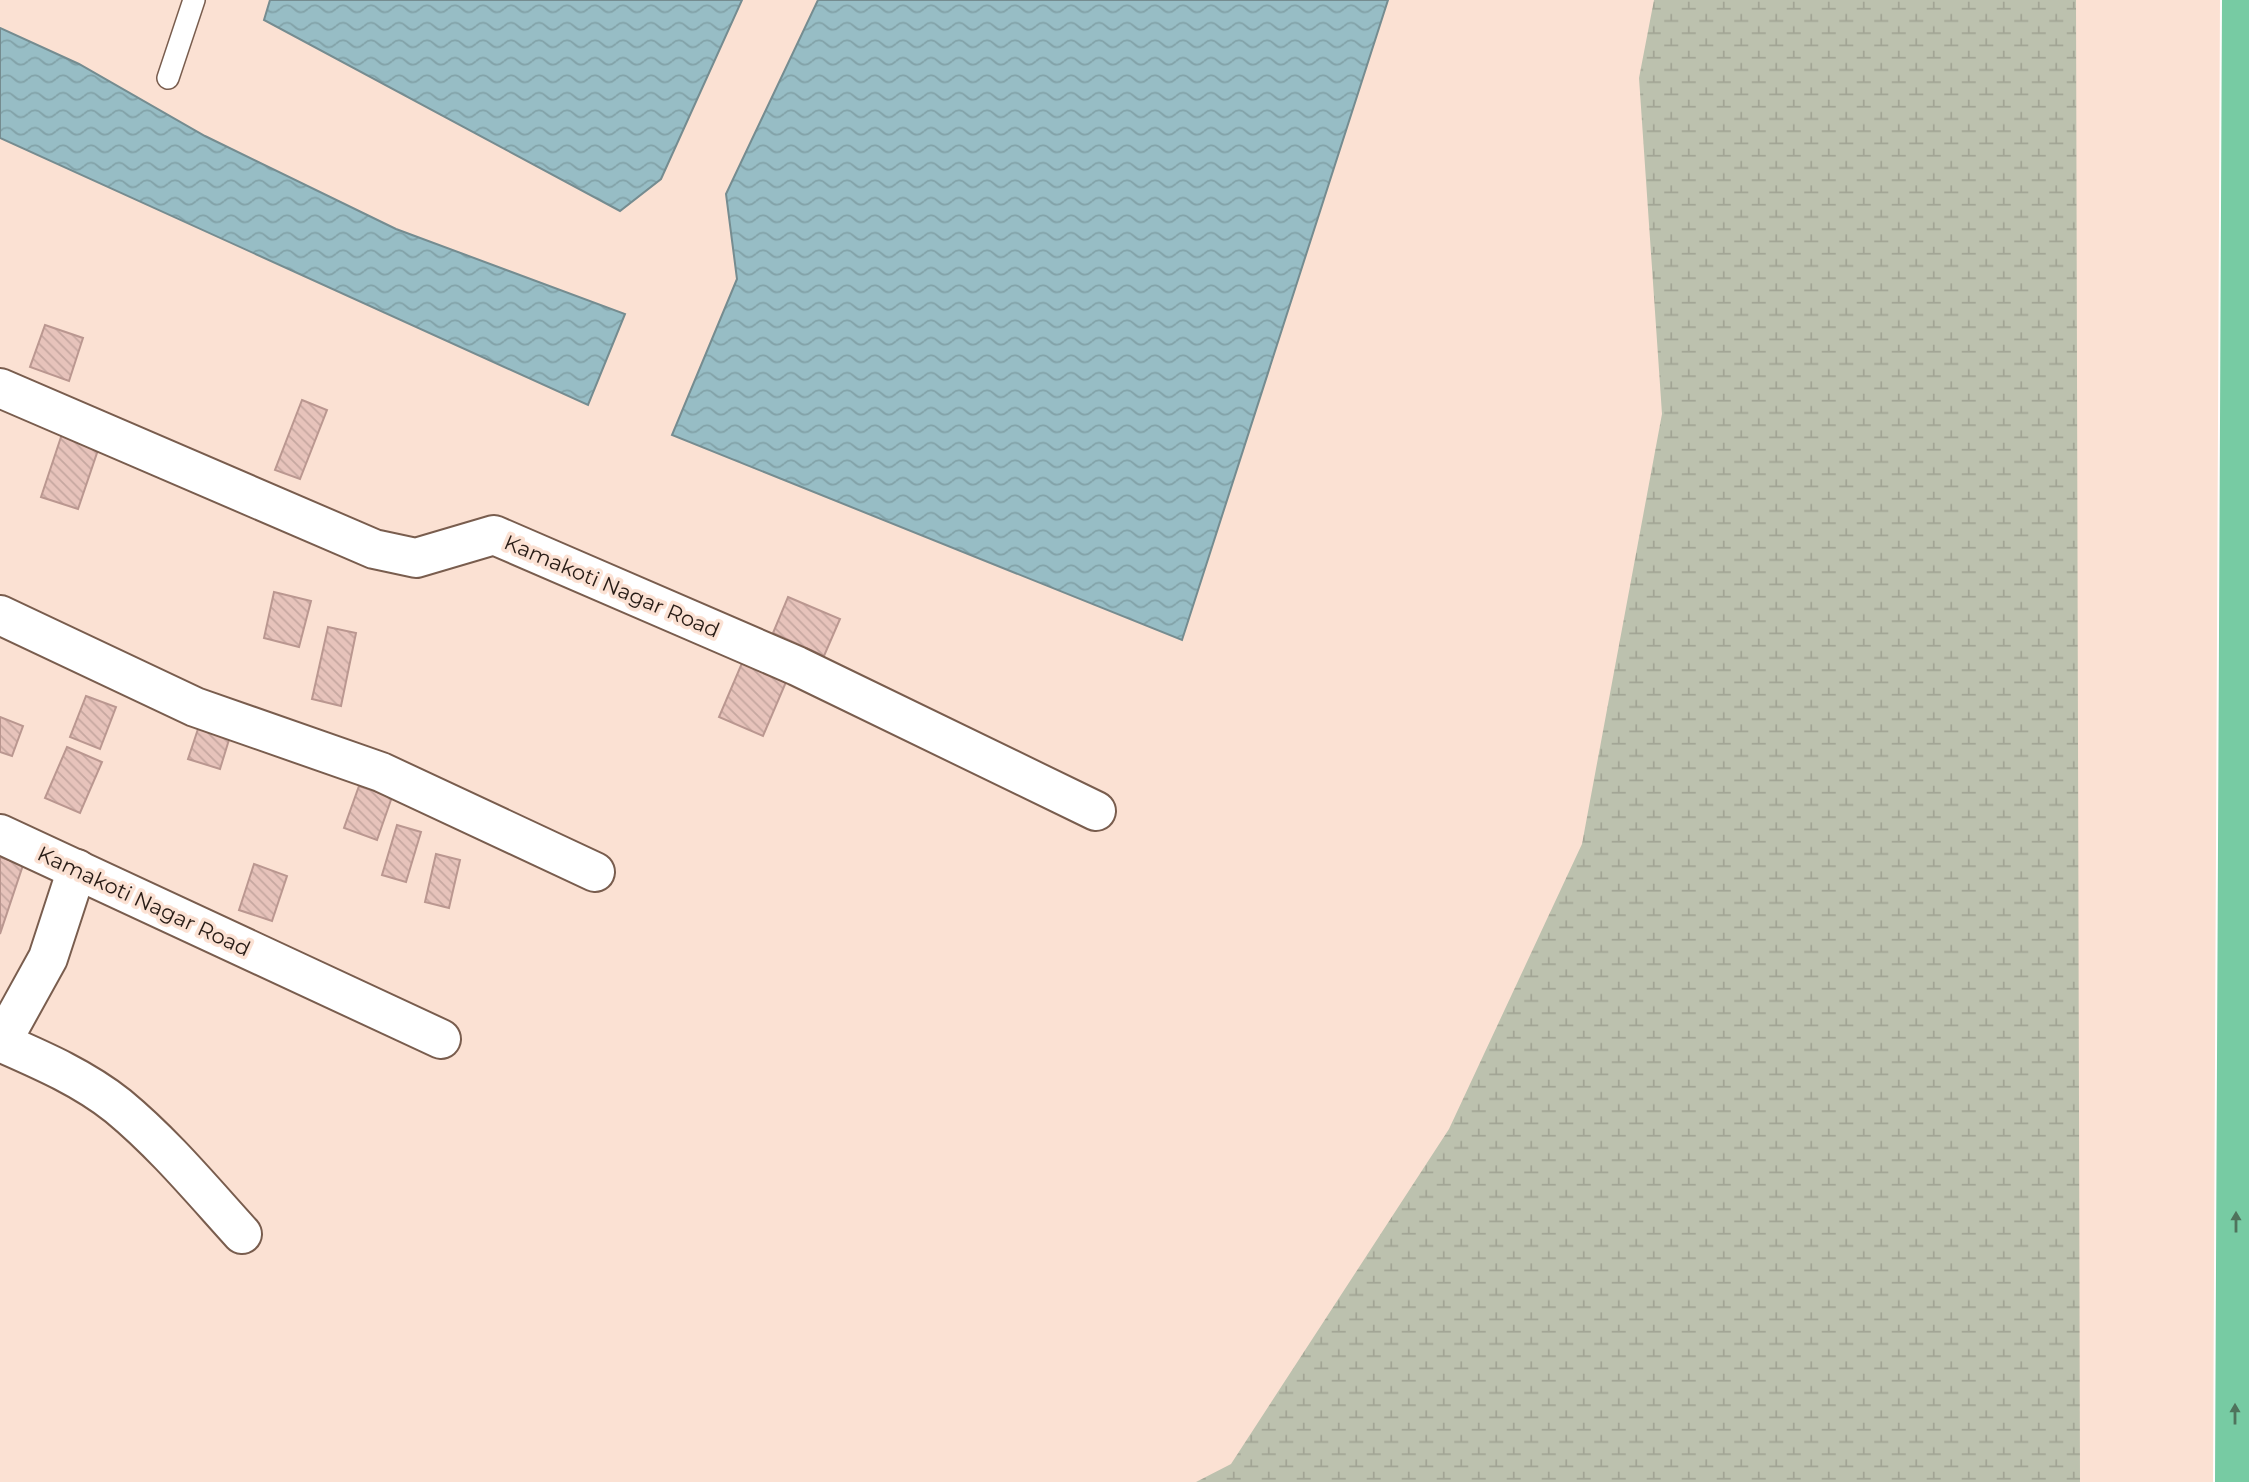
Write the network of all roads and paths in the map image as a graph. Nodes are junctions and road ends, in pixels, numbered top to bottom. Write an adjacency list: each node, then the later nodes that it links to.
1 (194, 0): 3 (lane)
2 (2241, 0): 13 (main road, one-way to 2)
3 (168, 78)
4 (0, 388): 6 (street, Kamakoti Nagar Road)
5 (0, 615): 9 (street)
6 (1096, 811)
7 (0, 834): 8 (street, Kamakoti Nagar Road)
8 (77, 869): 10 (street, Kamakoti Nagar Road); 11 (street)
9 (595, 872)
10 (441, 1039)
11 (1, 1043): 12 (street)
12 (242, 1234)
13 (2240, 1352): 14 (main road, one-way to 13)
14 (2234, 1482)

